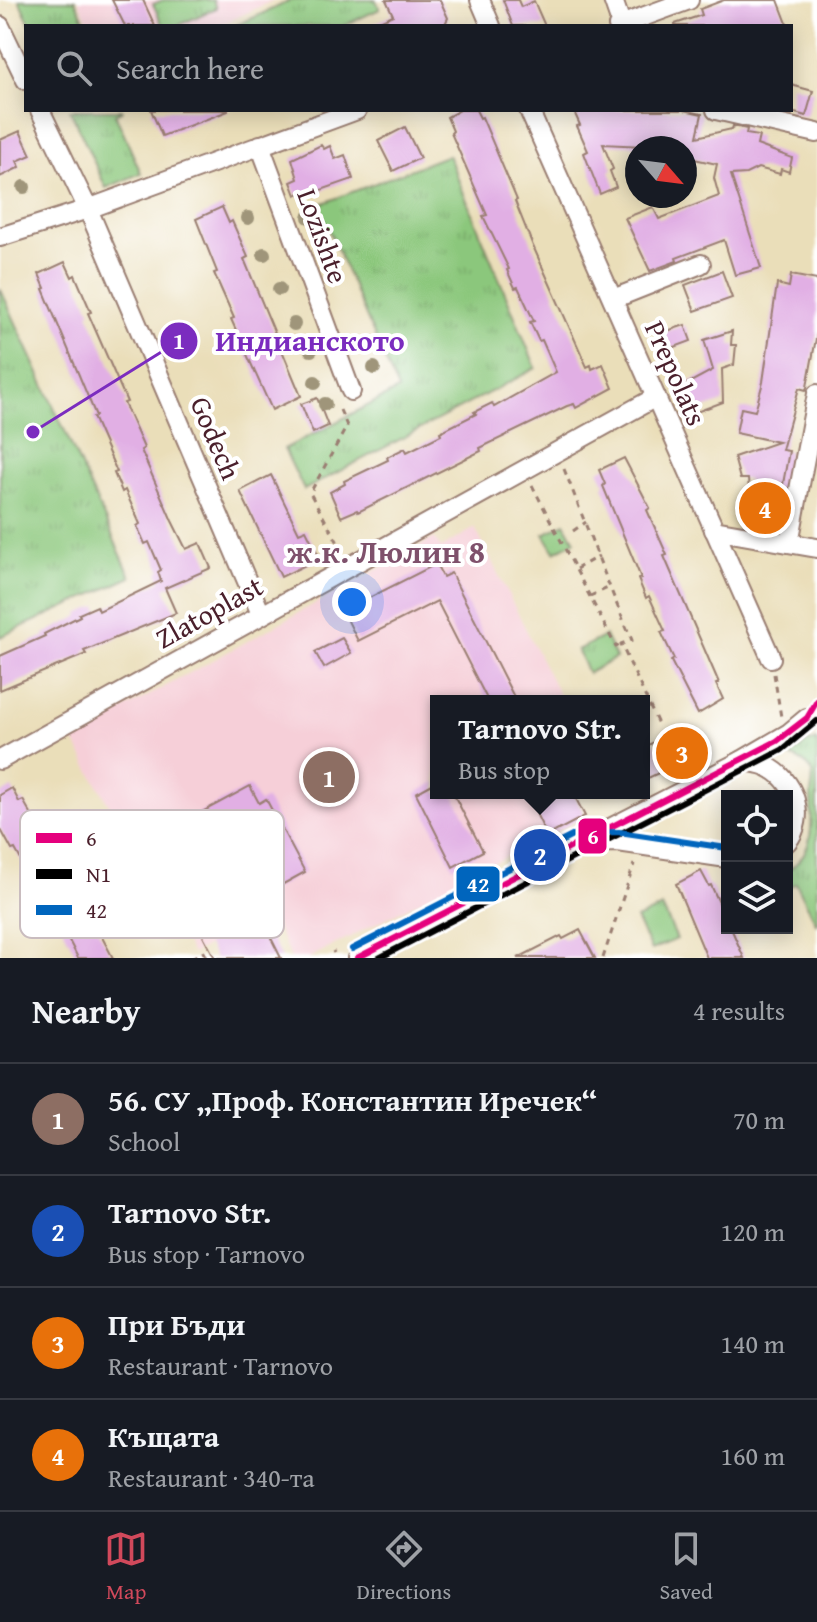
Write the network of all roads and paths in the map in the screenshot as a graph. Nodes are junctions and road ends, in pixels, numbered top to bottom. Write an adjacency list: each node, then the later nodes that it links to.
1 (480, 0): 4 (street)
2 (613, 0): 5 (street)
3 (689, 0): 6 (street)
4 (490, 24)
5 (619, 24)
6 (625, 24)
7 (0, 26): 8 (street)
8 (24, 76)
9 (41, 112): 15 (street, Godech)
10 (351, 112): 14 (street)
11 (530, 112): 18 (street, Prepolats)
12 (725, 112): 13 (street)
13 (817, 133)
14 (260, 145): 15 (street); 19 (street, Lozishte)
15 (88, 209): 16 (street); 35 (street, Godech)
16 (0, 237)
17 (701, 264): 18 (street)
18 (613, 299): 21 (street, Prepolats)
19 (351, 391)
20 (817, 394): 28 (street)
21 (656, 397): 23 (street, Zlatoplast); 26 (street, Prepolats)
22 (340, 410): 31 (path)
23 (558, 452): 24 (street, Zlatoplast); 25 (path)
24 (524, 471): 31 (street, Zlatoplast); 32 (path)
25 (586, 522): 27 (path); 30 (path)
26 (714, 530): 28 (street); 37 (street, Prepolats)
27 (573, 531)
28 (789, 543): 29 (street)
29 (817, 548)
30 (599, 556): 32 (path); 33 (path)
31 (352, 567): 35 (street, Zlatoplast)
32 (576, 569): 34 (path)
33 (608, 588): 34 (path); 36 (path)
34 (590, 596): 36 (path)
35 (261, 614): 44 (street, Zlatoplast)
36 (621, 644): 38 (path)
37 (771, 658): 42 (path)
38 (645, 695)
39 (817, 701): 41 (street)
40 (650, 707): 43 (path)
41 (812, 717): 45 (street)
42 (781, 719)
43 (658, 724)
44 (0, 760)
45 (741, 761): 46 (street); 49 (street)
46 (792, 790)
47 (793, 796): 48 (street)
48 (793, 832)
49 (581, 843): 50 (street); 52 (street)
50 (640, 845): 51 (street); 55 (path)
51 (721, 857)
52 (369, 955)
53 (191, 958): 54 (path)
54 (207, 958)
55 (603, 958)

